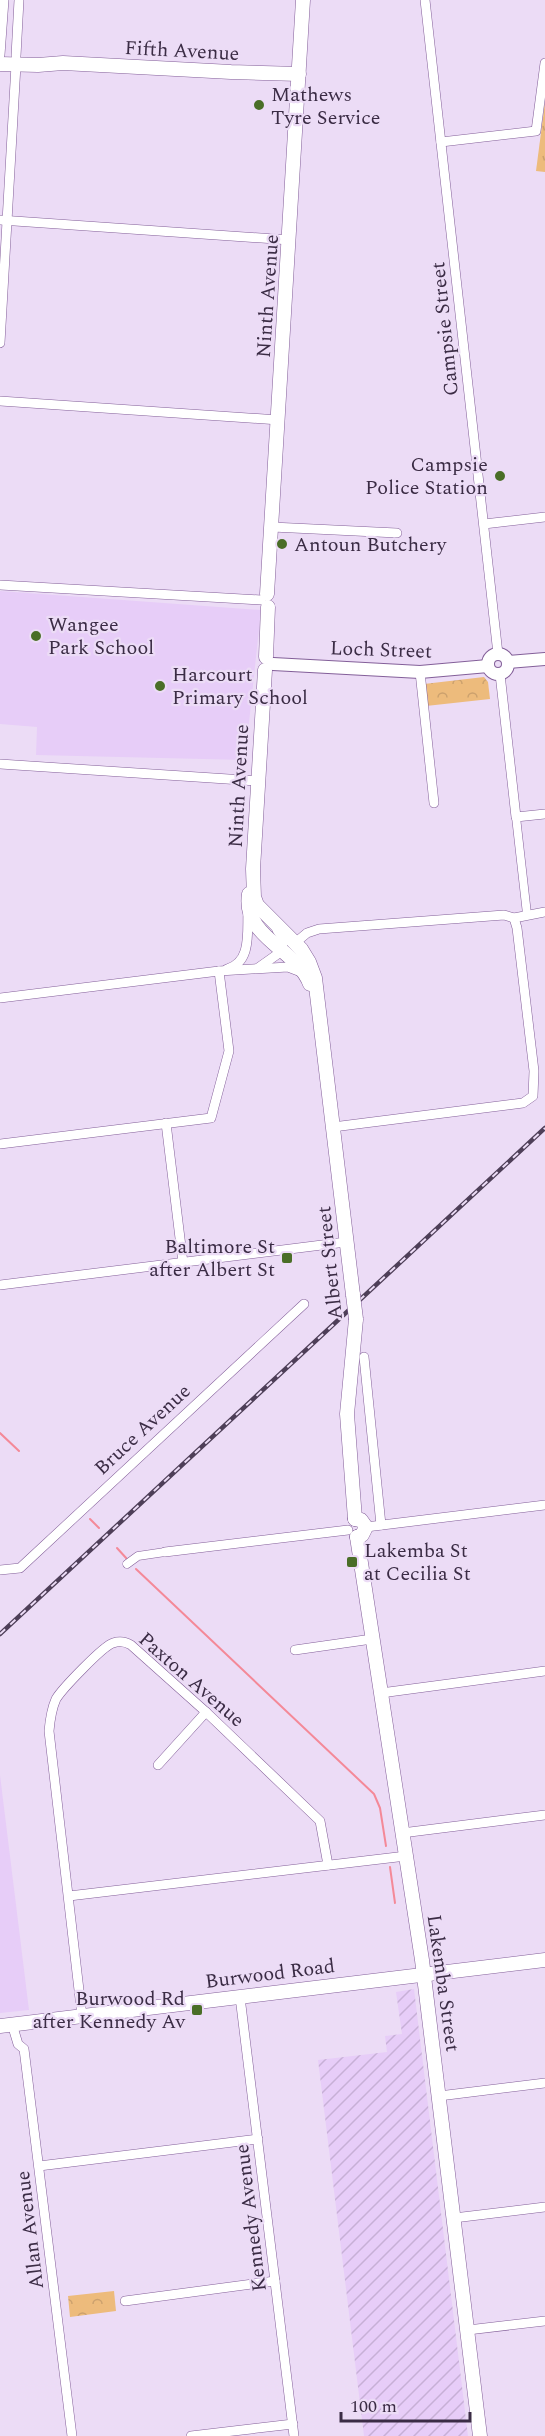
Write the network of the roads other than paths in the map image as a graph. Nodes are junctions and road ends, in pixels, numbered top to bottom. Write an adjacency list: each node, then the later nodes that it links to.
1 (4, 0): 5 (street)
2 (19, 0): 6 (street)
3 (303, 0): 9 (main road, Ninth Avenue)
4 (428, 0): 10 (street, Campsie Street)
5 (0, 55): 6 (main road, Fifth Avenue)
6 (16, 60): 8 (main road, Fifth Avenue); 9 (main road, Fifth Avenue); 11 (street)
7 (545, 63): 10 (street)
8 (0, 64)
9 (298, 74): 12 (main road, Ninth Avenue)
10 (441, 142): 17 (street, Campsie Street)
11 (3, 220): 12 (street); 13 (street)
12 (290, 240): 15 (main road, Ninth Avenue)
13 (0, 343)
14 (0, 401): 15 (street)
15 (279, 420): 18 (main road, Ninth Avenue)
16 (545, 517): 17 (street)
17 (484, 524): 22 (street, Campsie Street)
18 (272, 527): 19 (street); 21 (main road, Ninth Avenue)
19 (397, 533)
20 (0, 585): 21 (street)
21 (265, 600): 25 (main road, Ninth Avenue)
22 (498, 654): 24 (street); 26 (street)
23 (545, 659): 24 (street)
24 (508, 662): 28 (street)
25 (268, 664): 27 (street, Loch Street); 30 (main road, Ninth Avenue)
26 (488, 666): 27 (street, Loch Street); 28 (street)
27 (420, 672): 31 (street)
28 (500, 674): 33 (street)
29 (0, 765): 30 (street)
30 (258, 782): 34 (main road, Ninth Avenue)
31 (434, 803)
32 (545, 814): 33 (street)
33 (516, 817): 37 (street)
34 (253, 869): 35 (main road, Albert Street); 38 (main road, Albert Street)
35 (248, 899): 41 (main road, Albert Street); 43 (street)
36 (545, 912): 37 (street)
37 (527, 914): 39 (street)
38 (267, 916): 40 (main road, Albert Street); 41 (street)
39 (514, 918): 40 (street); 48 (street)
40 (295, 943): 46 (main road, Albert Street)
41 (282, 951): 42 (street); 44 (main road, Albert Street)
42 (255, 970): 43 (street); 44 (street)
43 (219, 971): 45 (street); 47 (street)
44 (309, 981): 46 (main road, Albert Street)
45 (0, 998)
46 (322, 1038): 48 (main road, Albert Street)
47 (165, 1123): 49 (street); 51 (street)
48 (333, 1127): 50 (main road, Albert Street)
49 (0, 1144)
50 (346, 1242): 51 (street); 57 (main road, Albert Street, bridge)
51 (183, 1263): 52 (street)
52 (0, 1285)
53 (304, 1304): 60 (street, Bruce Avenue)
54 (364, 1356): 56 (street)
55 (545, 1505): 56 (street)
56 (381, 1525): 57 (street)
57 (356, 1528): 58 (street); 61 (main road, Lakemba Street)
58 (165, 1552): 59 (street)
59 (127, 1564)
60 (0, 1570)
61 (372, 1639): 62 (street); 64 (main road, Lakemba Street)
62 (295, 1650)
63 (545, 1671): 64 (street)
64 (381, 1693): 68 (main road, Lakemba Street)
65 (206, 1712): 66 (street); 70 (street, Paxton Avenue); 71 (street, Paxton Avenue)
66 (158, 1765)
67 (545, 1815): 68 (street)
68 (402, 1833): 69 (main road, Lakemba Street)
69 (406, 1856): 70 (street); 73 (main road, Lakemba Street)
70 (328, 1865): 71 (street)
71 (69, 1896): 75 (street, Paxton Avenue)
72 (545, 1960): 73 (main road, Burwood Road)
73 (423, 1974): 74 (main road, Burwood Road); 78 (main road, Lakemba Street)
74 (240, 1997): 75 (main road, Burwood Road); 79 (street, Kennedy Avenue)
75 (82, 2016): 76 (main road, Burwood Road)
76 (6, 2025): 80 (street, Allan Avenue)
77 (545, 2083): 78 (street)
78 (439, 2096): 82 (main road, Lakemba Street)
79 (258, 2139): 80 (street); 83 (street, Kennedy Avenue)
80 (39, 2166): 88 (street, Allan Avenue)
81 (545, 2207): 82 (street)
82 (454, 2218): 86 (main road, Lakemba Street)
83 (275, 2282): 84 (street); 87 (street, Kennedy Avenue)
84 (125, 2301)
85 (545, 2321): 86 (street)
86 (468, 2330): 91 (main road, Lakemba Street)
87 (292, 2424): 89 (street); 90 (street, Kennedy Avenue)
88 (72, 2436)
89 (191, 2436)
90 (294, 2436)
91 (480, 2436)

